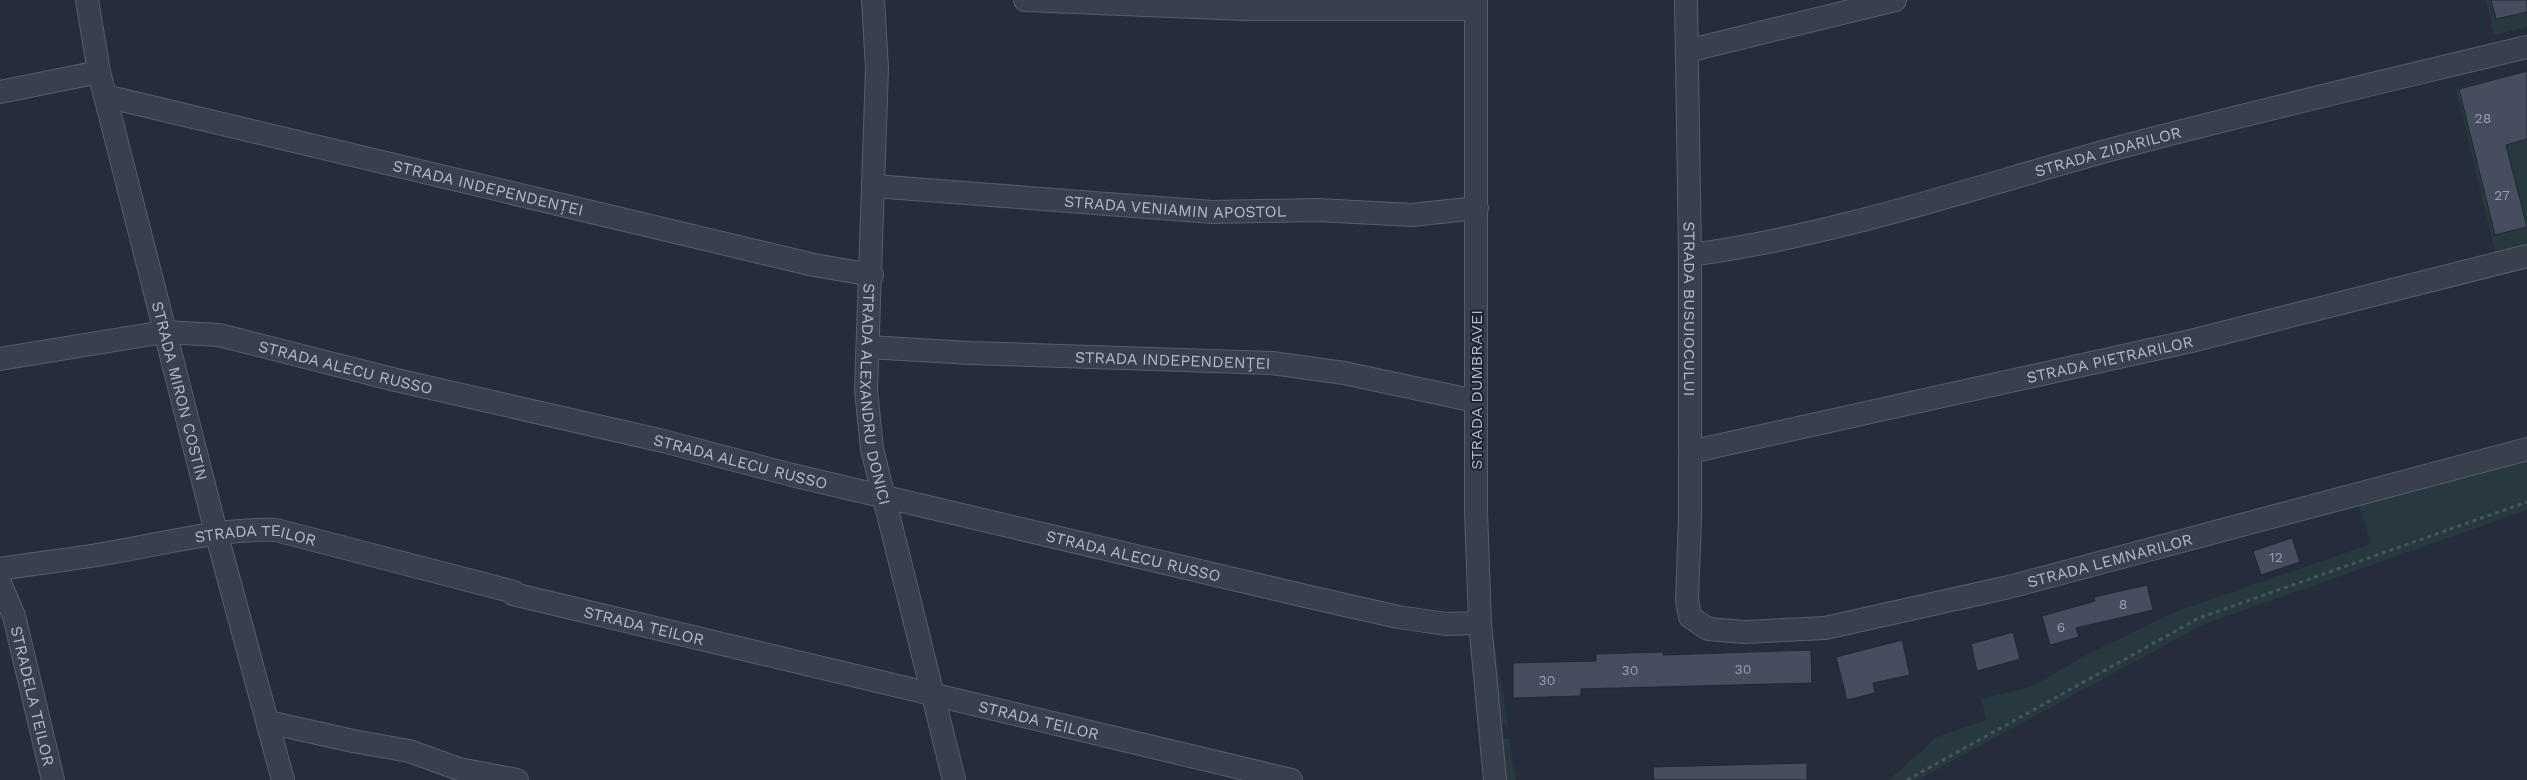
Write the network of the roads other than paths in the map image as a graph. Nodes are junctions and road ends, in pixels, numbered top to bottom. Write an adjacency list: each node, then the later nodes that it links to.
1 (88, 0): 9 (street, STRADA MIRON COSTIN)
2 (873, 0): 12 (street, STRADA ALEXANDRU DONICI)
3 (1025, 0): 6 (street)
4 (1686, 0): 8 (street, STRADA BUSUIOCULUI)
5 (1895, 0): 8 (street)
6 (1476, 4): 13 (street, STRADA DUMBRAVEI)
7 (2527, 48): 14 (street, STRADA ZIDARILOR)
8 (1687, 51): 14 (street, STRADA BUSUIOCULUI)
9 (99, 72): 10 (street); 11 (street, STRADA MIRON COSTIN)
10 (0, 92)
11 (105, 96): 16 (street, STRADA INDEPENDENȚEI); 17 (street, STRADA MIRON COSTIN)
12 (874, 186): 13 (street, STRADA VENIAMIN APOSTOL); 16 (street, STRADA ALEXANDRU DONICI)
13 (1477, 208): 20 (street, STRADA DUMBRAVEI)
14 (1690, 255): 22 (street, STRADA BUSUIOCULUI)
15 (2527, 256): 22 (street, STRADA PIETRARILOR)
16 (872, 275): 18 (street, STRADA ALEXANDRU DONICI)
17 (164, 332): 19 (street, STRADA ALECU RUSSO); 23 (street, STRADA ALECU RUSSO); 24 (street, STRADA MIRON COSTIN)
18 (868, 347): 20 (street, STRADA INDEPENDENŢEI); 23 (street, STRADA ALEXANDRU DONICI)
19 (0, 359)
20 (1475, 401): 28 (street, STRADA DUMBRAVEI)
21 (2527, 449): 27 (street, STRADA LEMNARILOR)
22 (1690, 452): 27 (street, STRADA BUSUIOCULUI)
23 (883, 496): 28 (street, STRADA ALECU RUSSO); 29 (street, STRADA ALEXANDRU DONICI)
24 (216, 532): 25 (street, STRADA TEILOR); 29 (street, STRADA TEILOR); 30 (street, STRADA MIRON COSTIN)
25 (0, 569)
26 (0, 583): 31 (street, STRADELA TEILOR)
27 (1690, 616)
28 (1480, 623): 36 (street, STRADA DUMBRAVEI)
29 (931, 694): 34 (street, STRADA ALEXANDRU DONICI); 35 (street, STRADA TEILOR)
30 (268, 722): 32 (street, STRADA MIRON COSTIN); 33 (street)
31 (53, 780)
32 (283, 780)
33 (517, 780)
34 (954, 780)
35 (1291, 780)
36 (1495, 780)

